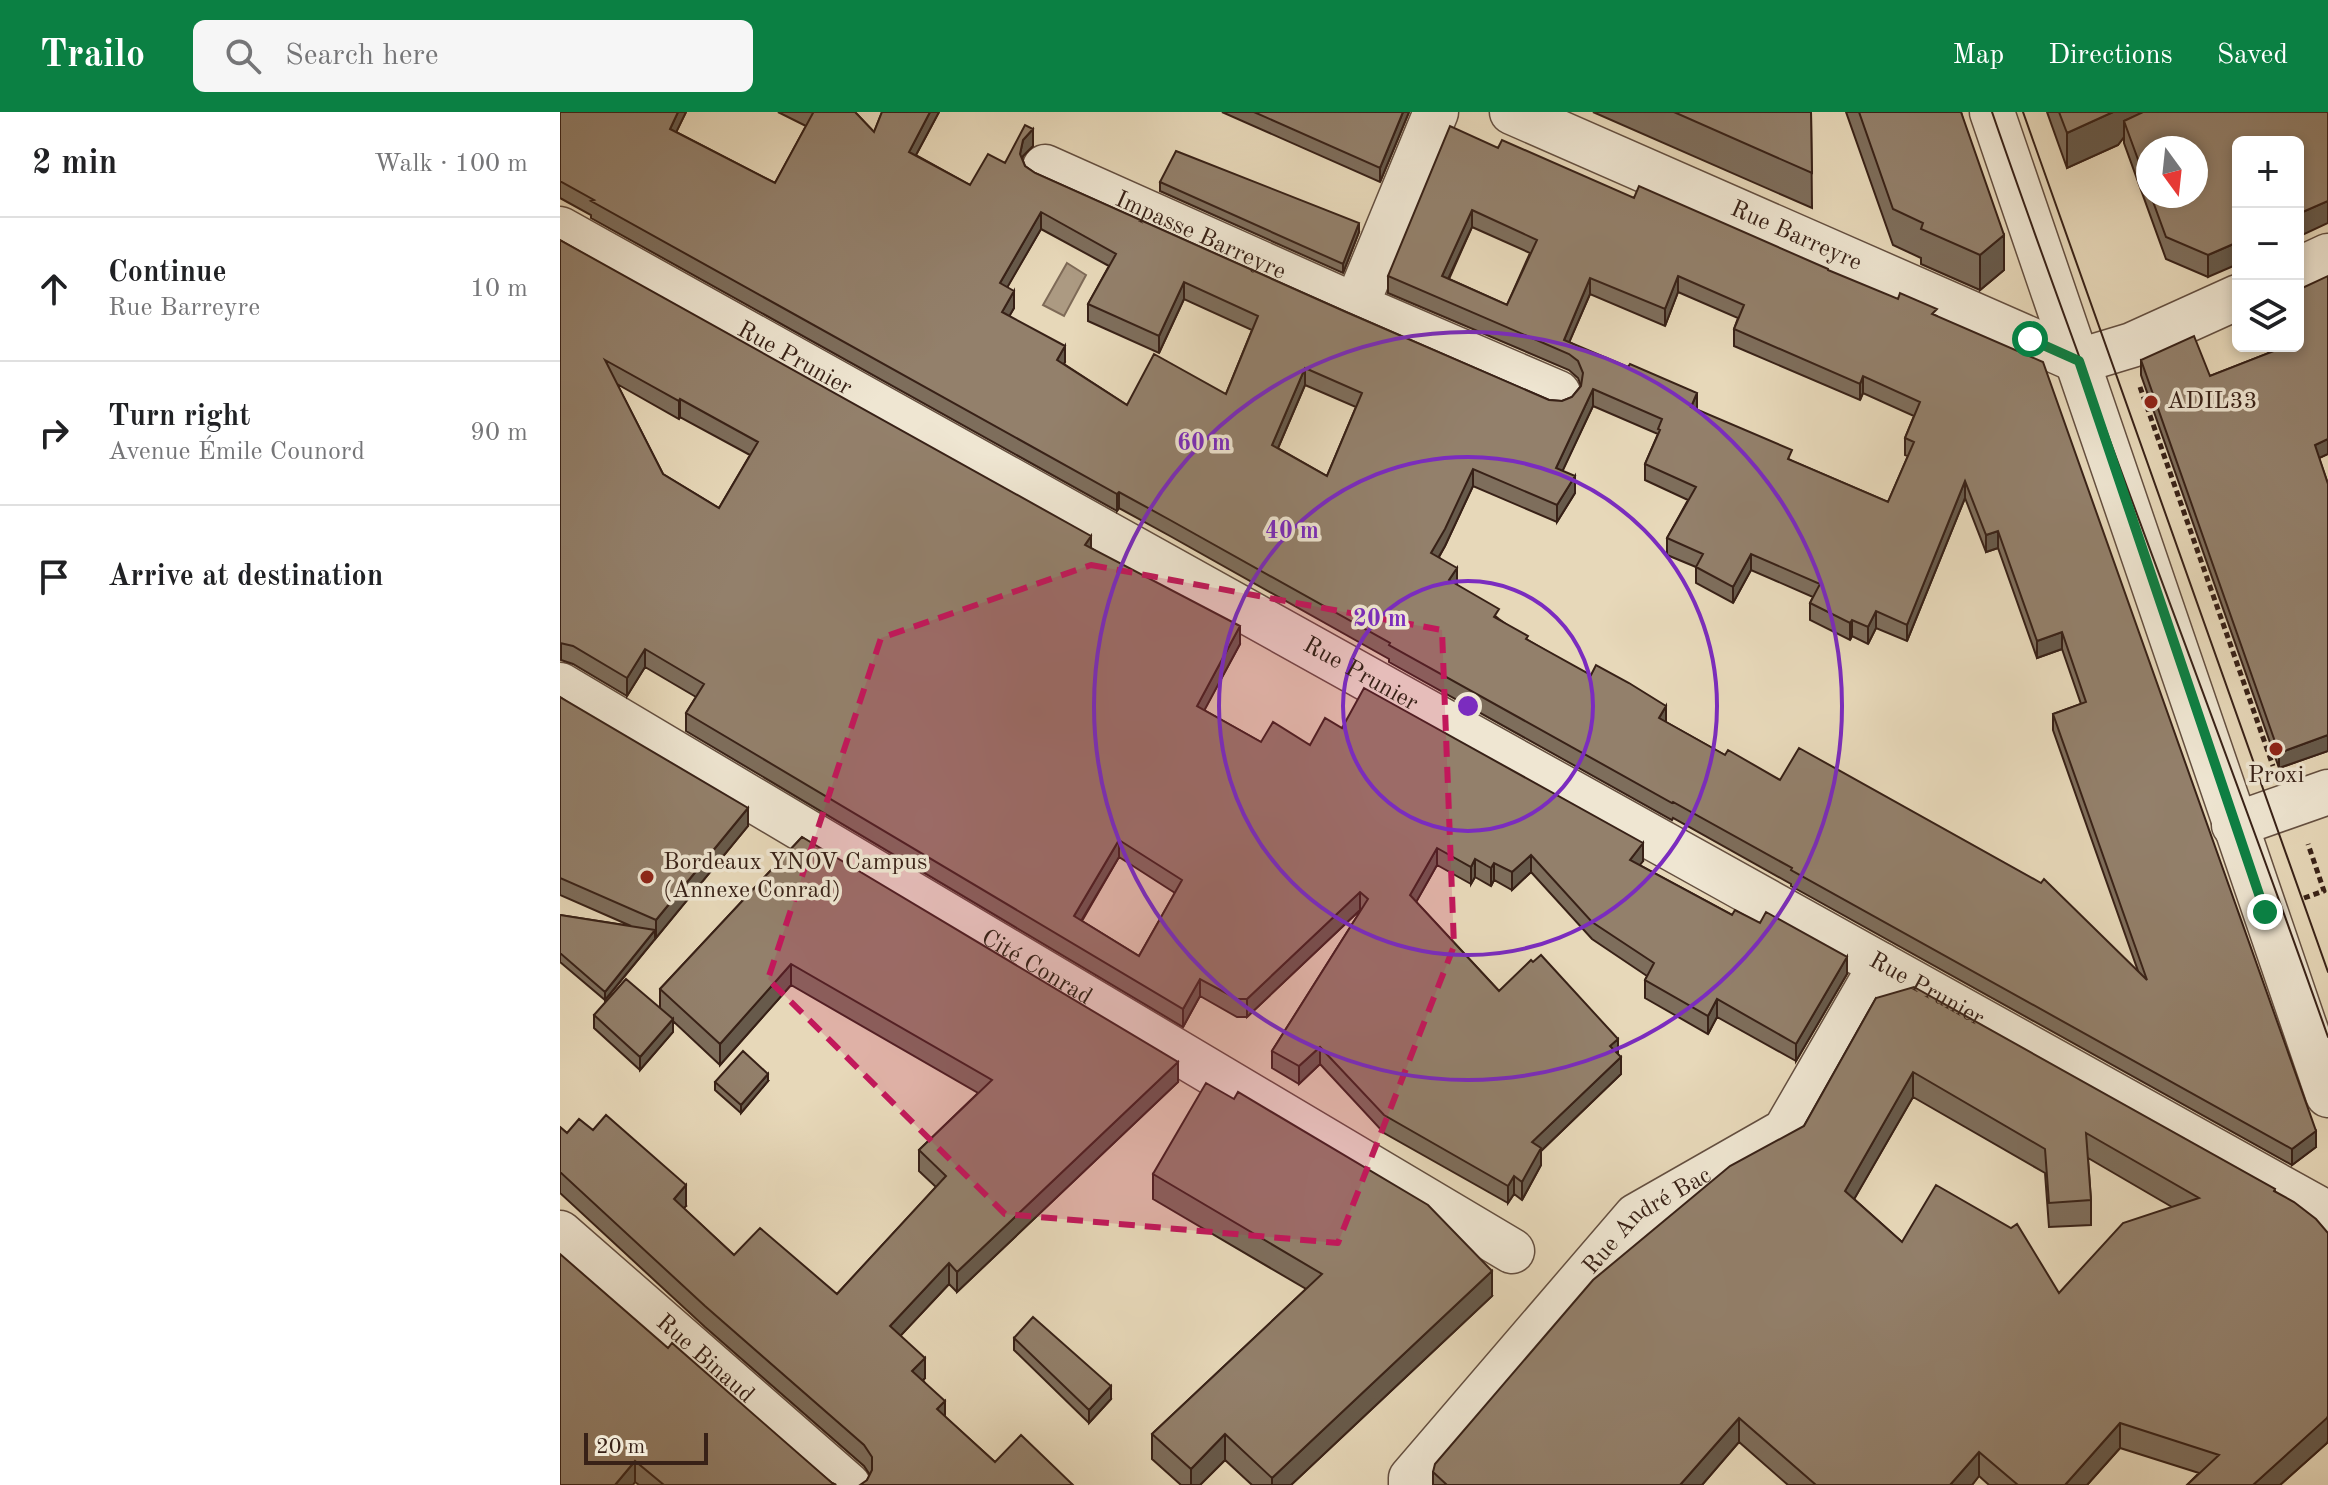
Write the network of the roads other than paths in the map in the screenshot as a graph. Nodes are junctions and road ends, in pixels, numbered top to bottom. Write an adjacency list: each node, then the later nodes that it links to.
1 (1436, 112): 9 (street)
2 (1512, 112): 10 (street, Rue Barreyre)
3 (1992, 112): 10 (street)
4 (1045, 167): 9 (street, Impasse Barreyre)
5 (560, 229): 15 (street, Rue Prunier)
6 (2328, 256): 7 (street)
7 (2304, 267)
8 (2232, 300): 10 (street)
9 (1356, 306): 11 (street, Impasse Barreyre)
10 (2079, 361): 14 (street)
11 (1558, 393)
12 (560, 685): 19 (street, Cité Conrad)
13 (2328, 792): 14 (street)
14 (2234, 825): 16 (street)
15 (1881, 965): 17 (street, Rue Prunier); 21 (street, Rue André Bac)
16 (2328, 1095)
17 (2328, 1214)
18 (560, 1233): 20 (street, Rue Binaud)
19 (1512, 1251)
20 (848, 1485)
21 (1411, 1485)

